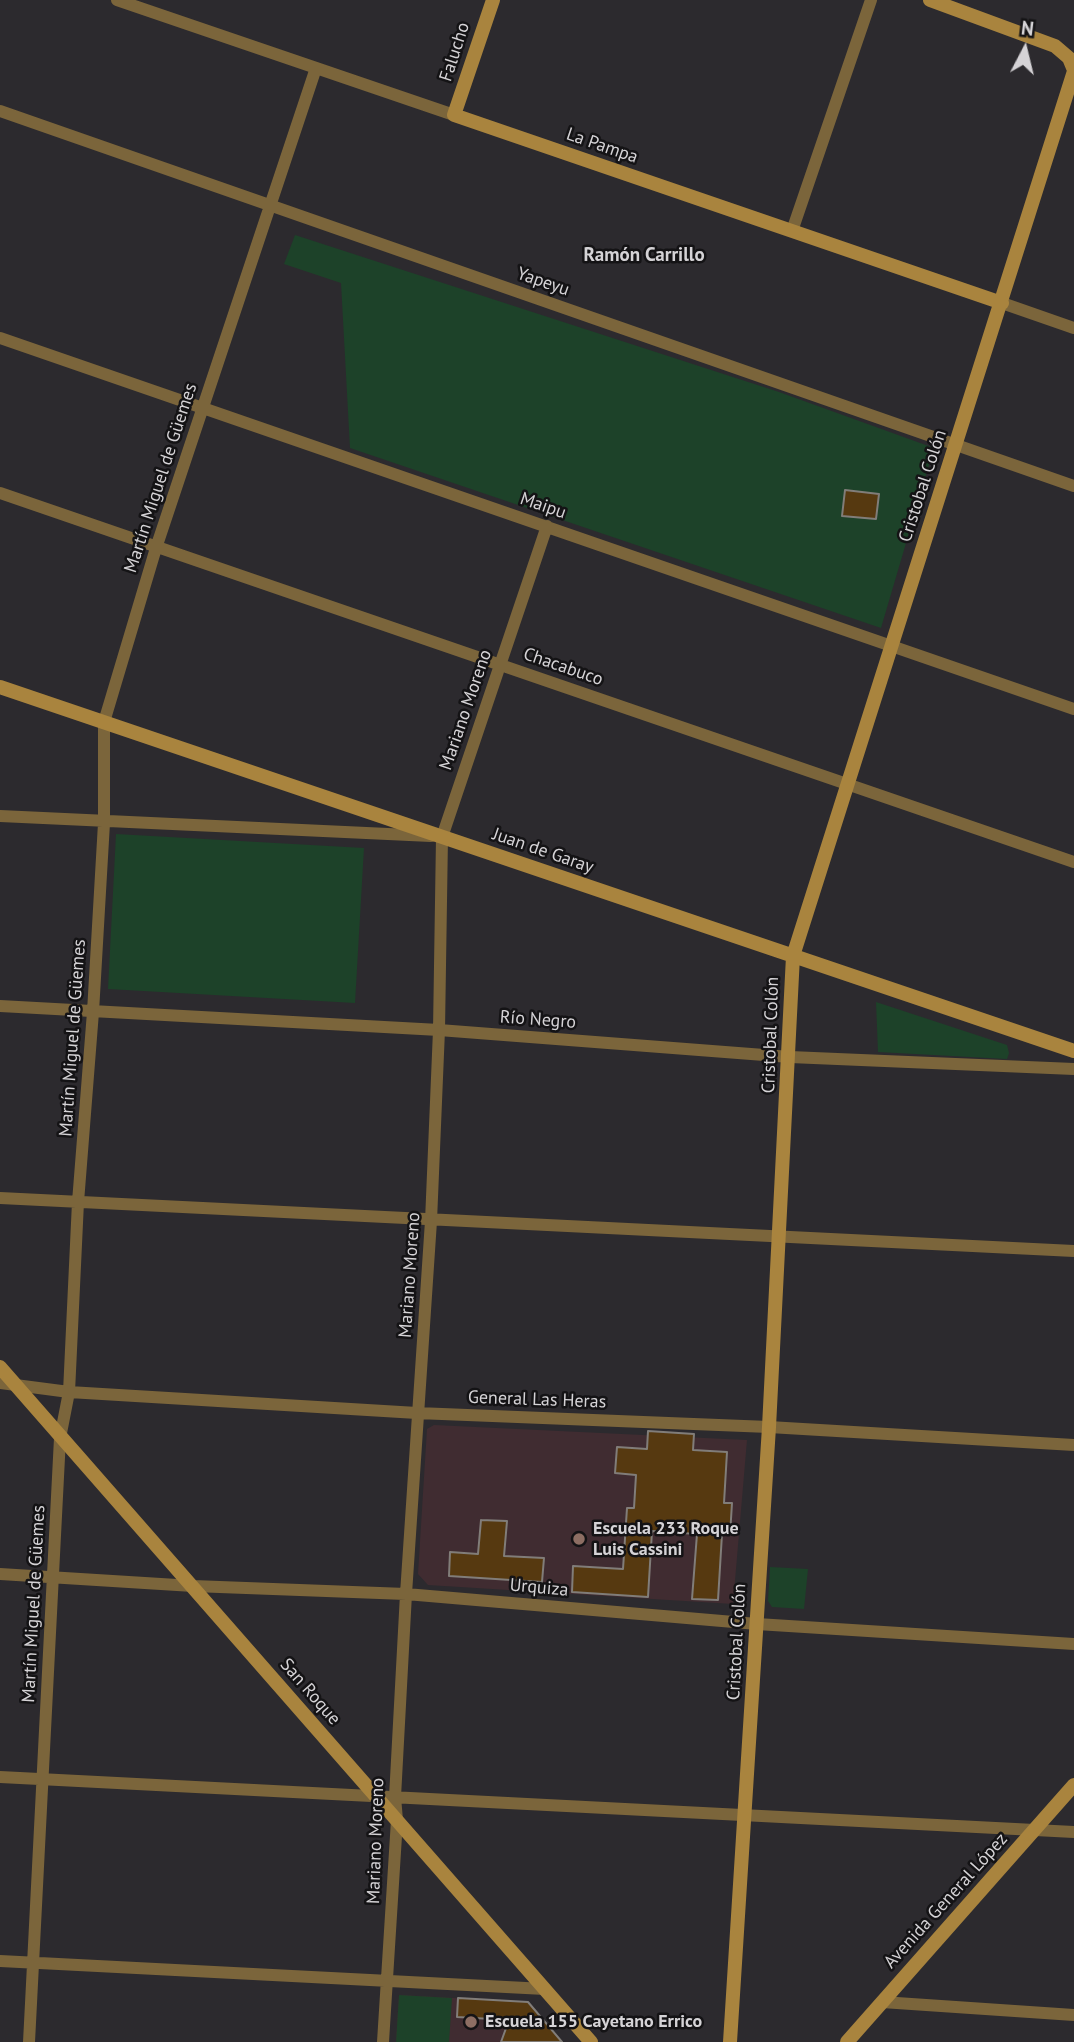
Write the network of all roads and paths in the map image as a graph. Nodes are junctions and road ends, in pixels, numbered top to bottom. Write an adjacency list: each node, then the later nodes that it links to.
1 (493, 0): 8 (street, Falucho)
2 (871, 0): 10 (street)
3 (930, 0): 5 (street)
4 (122, 1): 6 (street, La Pampa)
5 (1072, 66): 11 (street, Cristobal Colón)
6 (316, 68): 8 (street, La Pampa); 9 (street, Martín Miguel de Güemes)
7 (0, 111): 9 (street, Yapeyu)
8 (454, 116): 10 (street, La Pampa)
9 (271, 205): 14 (street, Martín Miguel de Güemes); 15 (street, Yapeyu)
10 (792, 231): 11 (street, La Pampa)
11 (1002, 303): 12 (street, La Pampa); 15 (street, Cristobal Colón)
12 (1074, 328)
13 (0, 338): 14 (street, Maipu)
14 (202, 410): 18 (street, Maipu); 19 (street, Martín Miguel de Güemes)
15 (956, 447): 16 (street, Yapeyu); 20 (street, Cristobal Colón)
16 (1074, 486)
17 (0, 493): 19 (street, Chacabuco)
18 (547, 526): 20 (street, Maipu); 21 (street, Mariano Moreno)
19 (156, 548): 21 (street, Chacabuco); 24 (street, Martín Miguel de Güemes)
20 (892, 647): 23 (street, Maipu); 25 (street, Cristobal Colón)
21 (500, 664): 25 (street, Chacabuco); 28 (street, Mariano Moreno)
22 (0, 687): 24 (street, Juan de Garay)
23 (1074, 709)
24 (104, 722): 27 (street, Martín Miguel de Güemes); 28 (street, Juan de Garay)
25 (849, 783): 29 (street, Chacabuco); 30 (street, Cristobal Colón)
26 (0, 816): 27 (street)
27 (104, 824): 28 (street); 32 (street, Martín Miguel de Güemes)
28 (442, 836): 30 (street, Juan de Garay); 33 (street, Mariano Moreno)
29 (1074, 862)
30 (793, 956): 34 (street, Juan de Garay); 35 (street, Cristobal Colón)
31 (0, 1006): 32 (street, Río Negro)
32 (93, 1012): 33 (street, Río Negro); 38 (street, Martín Miguel de Güemes)
33 (439, 1030): 35 (street, Río Negro); 39 (street, Mariano Moreno)
34 (1074, 1051)
35 (790, 1057): 36 (street, Río Negro); 40 (street, Cristobal Colón)
36 (1074, 1069)
37 (0, 1198): 38 (street)
38 (78, 1202): 39 (street); 44 (street, Martín Miguel de Güemes)
39 (431, 1221): 40 (street); 45 (street, Mariano Moreno)
40 (780, 1236): 41 (street); 46 (street, Cristobal Colón)
41 (1074, 1251)
42 (0, 1367): 43 (street, San Roque)
43 (7, 1384): 44 (street, General Las Heras); 47 (street, San Roque)
44 (69, 1392): 45 (street, General Las Heras); 47 (street, Martín Miguel de Güemes)
45 (417, 1413): 46 (street, General Las Heras); 52 (street, Mariano Moreno)
46 (769, 1427): 48 (street, General Las Heras); 53 (street, Cristobal Colón)
47 (60, 1438): 50 (street, Martín Miguel de Güemes); 51 (street, San Roque)
48 (1074, 1445)
49 (0, 1574): 50 (street, Urquiza)
50 (53, 1577): 51 (street, Urquiza); 56 (street, Martín Miguel de Güemes)
51 (193, 1587): 52 (street, Urquiza); 58 (street, San Roque)
52 (406, 1594): 53 (street, Urquiza); 59 (street, Mariano Moreno)
53 (757, 1624): 54 (street, Urquiza); 60 (street, Cristobal Colón)
54 (1074, 1644)
55 (0, 1777): 56 (street)
56 (43, 1779): 58 (street); 65 (street, Martín Miguel de Güemes)
57 (1074, 1785): 62 (street, Avenida General López)
58 (376, 1796): 59 (street); 61 (street, San Roque)
59 (395, 1797): 60 (street); 61 (street, Mariano Moreno)
60 (746, 1815): 62 (street); 73 (street, Cristobal Colón)
61 (397, 1821): 66 (street, Mariano Moreno); 67 (street, San Roque)
62 (1036, 1830): 63 (street); 68 (street, Avenida General López)
63 (1074, 1832)
64 (0, 1961): 65 (street)
65 (33, 1963): 66 (street); 70 (street, Martín Miguel de Güemes)
66 (386, 1982): 67 (street); 71 (street, Mariano Moreno)
67 (545, 1989): 72 (street, San Roque)
68 (882, 2002): 69 (street); 74 (street, Avenida General López)
69 (1074, 2015)
70 (29, 2042)
71 (383, 2042)
72 (591, 2042)
73 (730, 2042)
74 (847, 2042)

